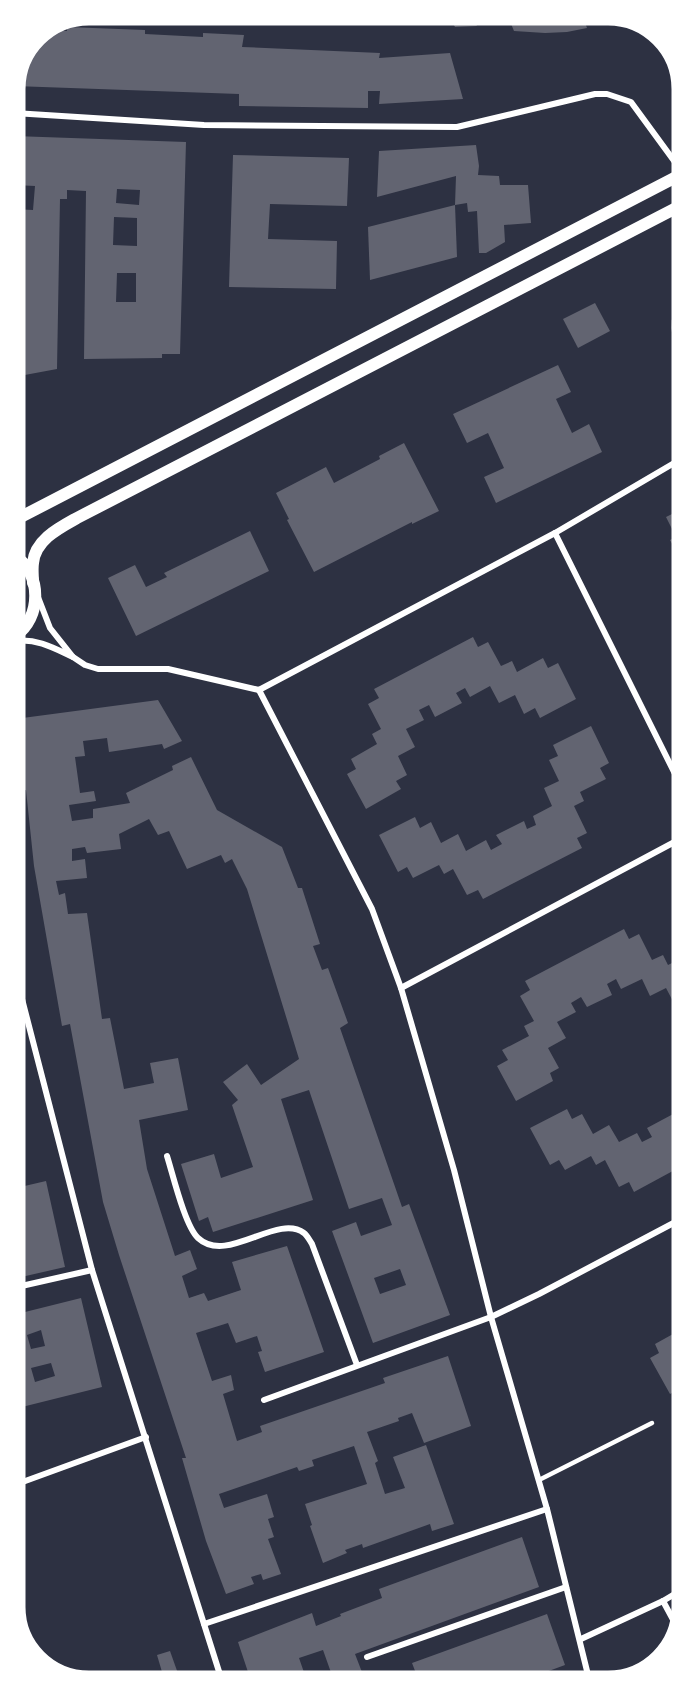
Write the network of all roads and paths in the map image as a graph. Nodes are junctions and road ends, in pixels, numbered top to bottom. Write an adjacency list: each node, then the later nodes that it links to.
1 (24, 113): 2 (street)
2 (673, 159)
3 (673, 179): 6 (main road)
4 (673, 210): 9 (main road)
5 (673, 464): 7 (street)
6 (24, 515)
7 (555, 533): 13 (street); 14 (street)
8 (24, 565): 9 (main road)
9 (34, 586): 10 (main road); 12 (street)
10 (24, 628)
11 (24, 639): 12 (street)
12 (73, 657): 13 (street)
13 (259, 690): 16 (street)
14 (673, 770)
15 (673, 843): 16 (street)
16 (401, 988): 22 (street)
17 (24, 1018): 20 (street)
18 (167, 1156): 23 (street)
19 (673, 1223): 22 (street)
20 (92, 1270): 21 (street); 26 (street)
21 (24, 1285)
22 (491, 1317): 23 (street); 27 (street)
23 (357, 1365): 24 (street)
24 (264, 1400)
25 (652, 1423): 27 (lane)
26 (146, 1437): 28 (street); 34 (street)
27 (539, 1480): 29 (street)
28 (24, 1481)
29 (547, 1509): 30 (street); 34 (street)
30 (566, 1587): 35 (street); 36 (street)
31 (673, 1595): 32 (street)
32 (663, 1601): 33 (street); 35 (street)
33 (672, 1618)
34 (204, 1624): 37 (street)
35 (581, 1639): 38 (street)
36 (367, 1657)
37 (219, 1672)
38 (588, 1672)

